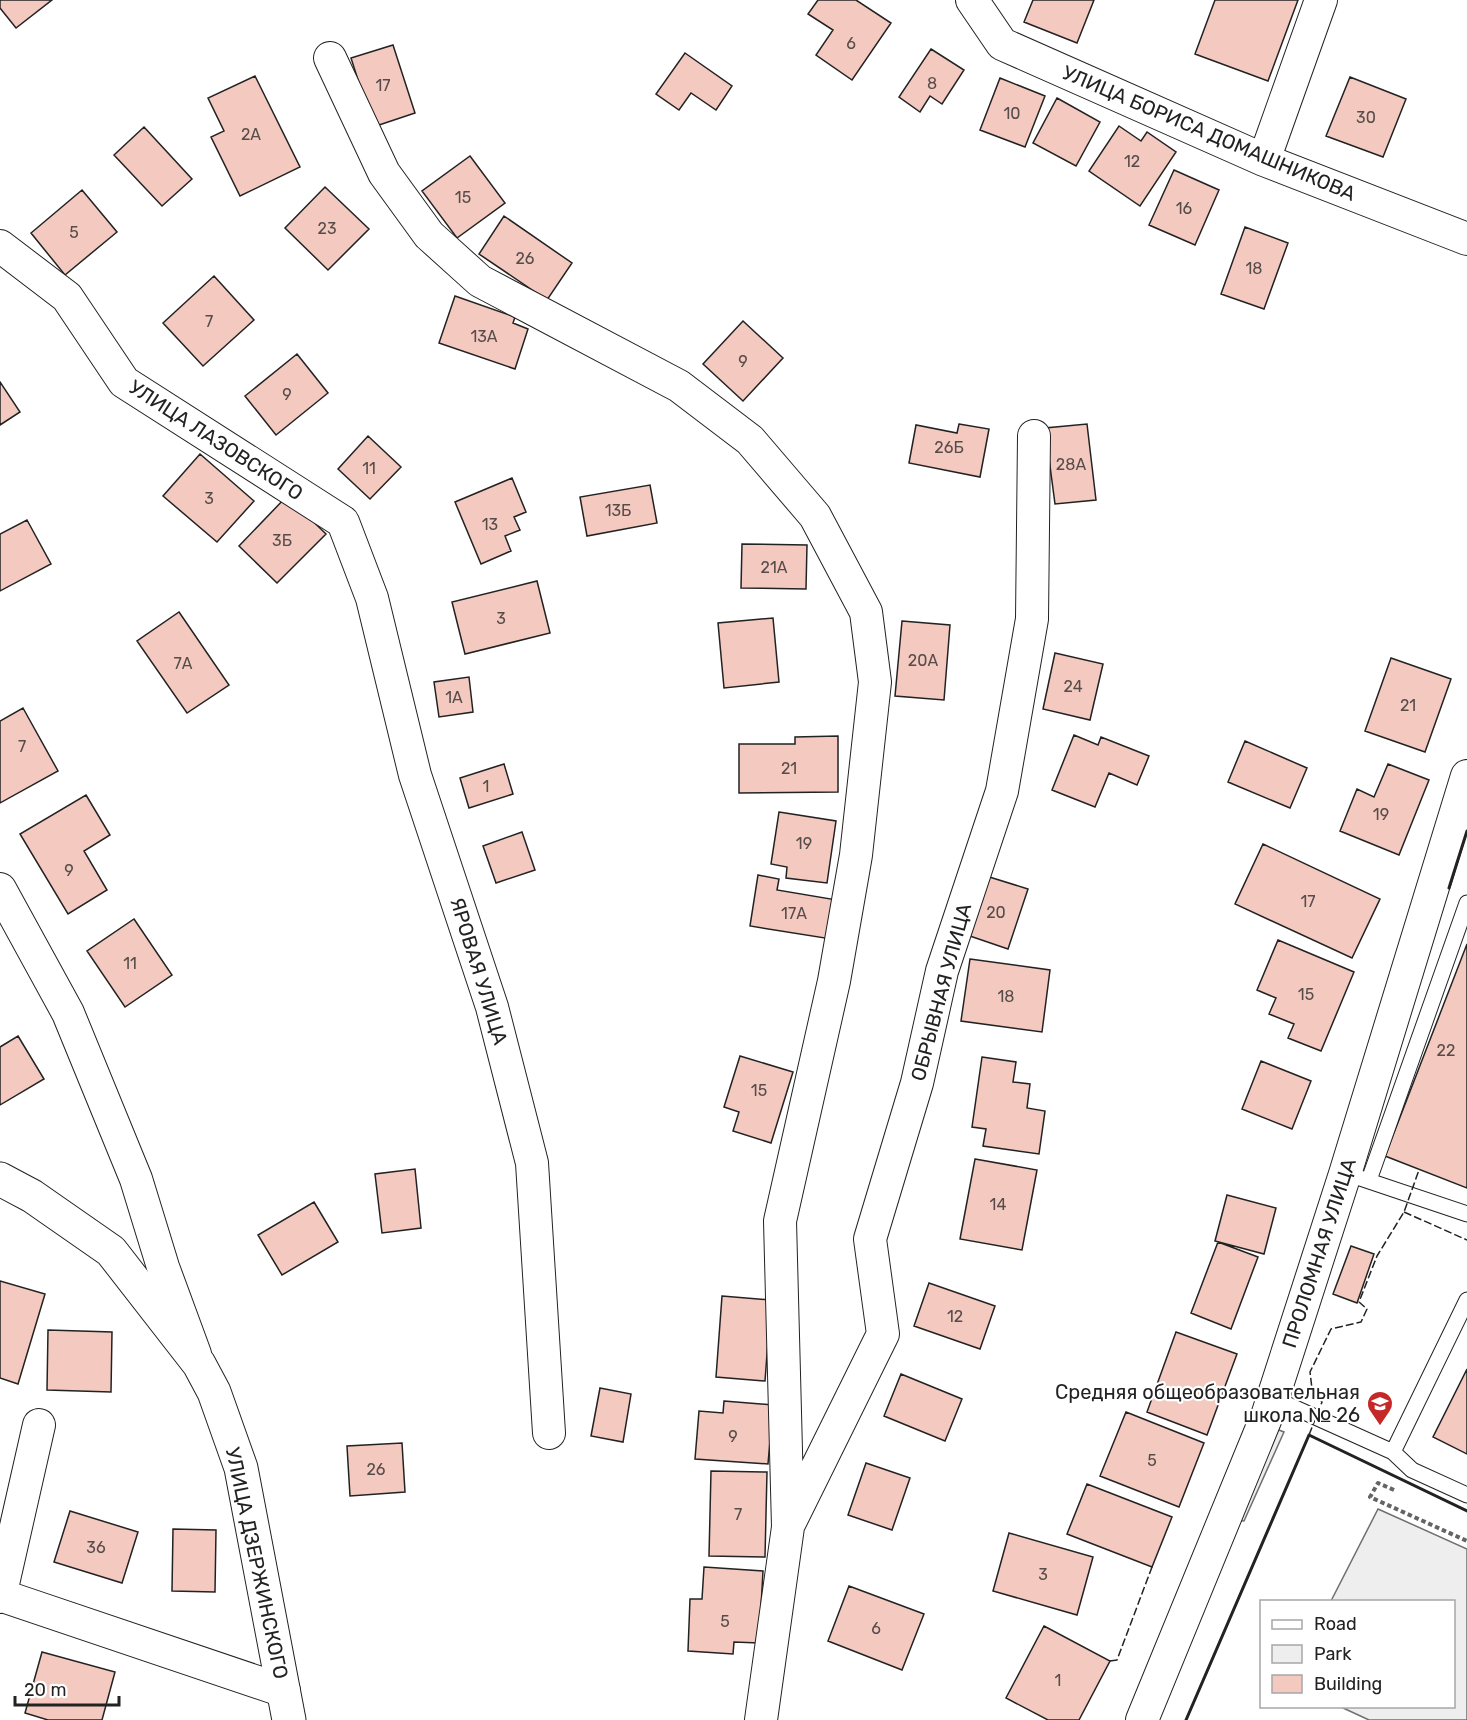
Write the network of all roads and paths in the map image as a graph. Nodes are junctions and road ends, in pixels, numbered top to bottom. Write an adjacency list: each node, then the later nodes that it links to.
1 (972, 0): 4 (street, УЛИЦА БОРИСА ДОМАШНИКОВА)
2 (1321, 0): 4 (street)
3 (330, 58): 23 (street, ОБРЫВНАЯ УЛИЦА)
4 (1264, 160): 5 (street, УЛИЦА БОРИСА ДОМАШНИКОВА)
5 (1467, 239)
6 (0, 246): 8 (street, УЛИЦА ЛАЗОВСКОГО)
7 (1034, 436): 23 (street, ОБРЫВНАЯ УЛИЦА)
8 (343, 522): 19 (street, ЯРОВАЯ УЛИЦА)
9 (1467, 776): 12 (street, ПРОЛОМНАЯ УЛИЦА)
10 (0, 889): 16 (street)
11 (1467, 903): 12 (lane)
12 (1357, 1177): 14 (lane); 17 (street, ПРОЛОМНАЯ УЛИЦА)
13 (0, 1179): 16 (street, УЛИЦА ДЗЕРЖИНСКОГО)
14 (1467, 1214)
15 (1467, 1300): 20 (lane)
16 (199, 1364): 26 (street, УЛИЦА ДЗЕРЖИНСКОГО)
17 (1273, 1398): 20 (lane); 28 (street, ПРОЛОМНАЯ УЛИЦА)
18 (39, 1425): 25 (street)
19 (549, 1433)
20 (1393, 1452): 22 (lane)
21 (1378, 1483): 24 (path)
22 (1467, 1495)
23 (788, 1527): 27 (street, ОБРЫВНАЯ УЛИЦА)
24 (1467, 1541)
25 (0, 1596): 26 (street)
26 (286, 1706)
27 (761, 1720)
28 (1142, 1720)

